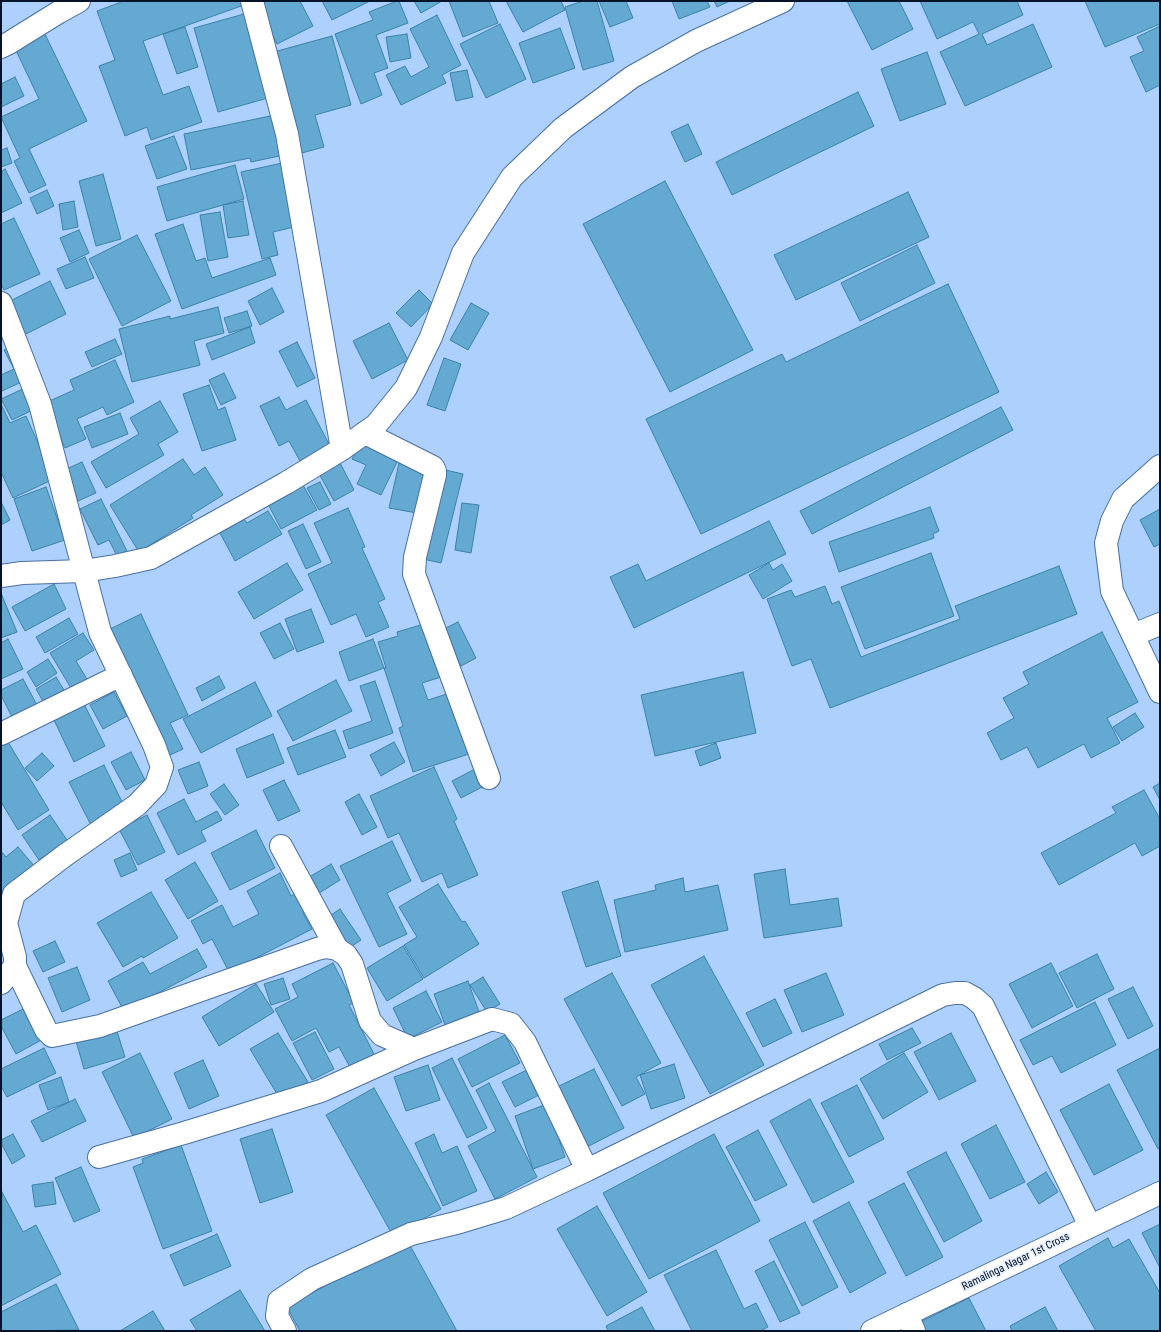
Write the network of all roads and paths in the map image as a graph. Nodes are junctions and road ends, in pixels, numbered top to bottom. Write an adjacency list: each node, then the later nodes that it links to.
1 (79, 1): 4 (street)
2 (252, 1): 7 (street)
3 (783, 1): 6 (street)
4 (1, 47)
5 (1, 302): 9 (street)
6 (365, 433): 7 (street); 16 (street)
7 (342, 449): 9 (street)
8 (1160, 466): 12 (street)
9 (84, 571): 10 (street); 13 (street)
10 (1, 576)
11 (1160, 624): 12 (street)
12 (1133, 634): 14 (street)
13 (121, 675): 15 (street); 19 (street)
14 (1160, 692)
15 (1, 734)
16 (489, 778)
17 (281, 846): 18 (street)
18 (337, 949): 19 (street); 20 (street)
19 (8, 974)
20 (414, 1049): 21 (street); 22 (street)
21 (99, 1157)
22 (587, 1170): 24 (street); 26 (street)
23 (1160, 1193): 24 (street, Ramalinga Nagar 1st Cross)
24 (1090, 1226): 25 (street, Ramalinga Nagar 1st Cross)
25 (911, 1323): 27 (street, Ramalinga Nagar 1st Cross)
26 (285, 1331)
27 (872, 1331)

